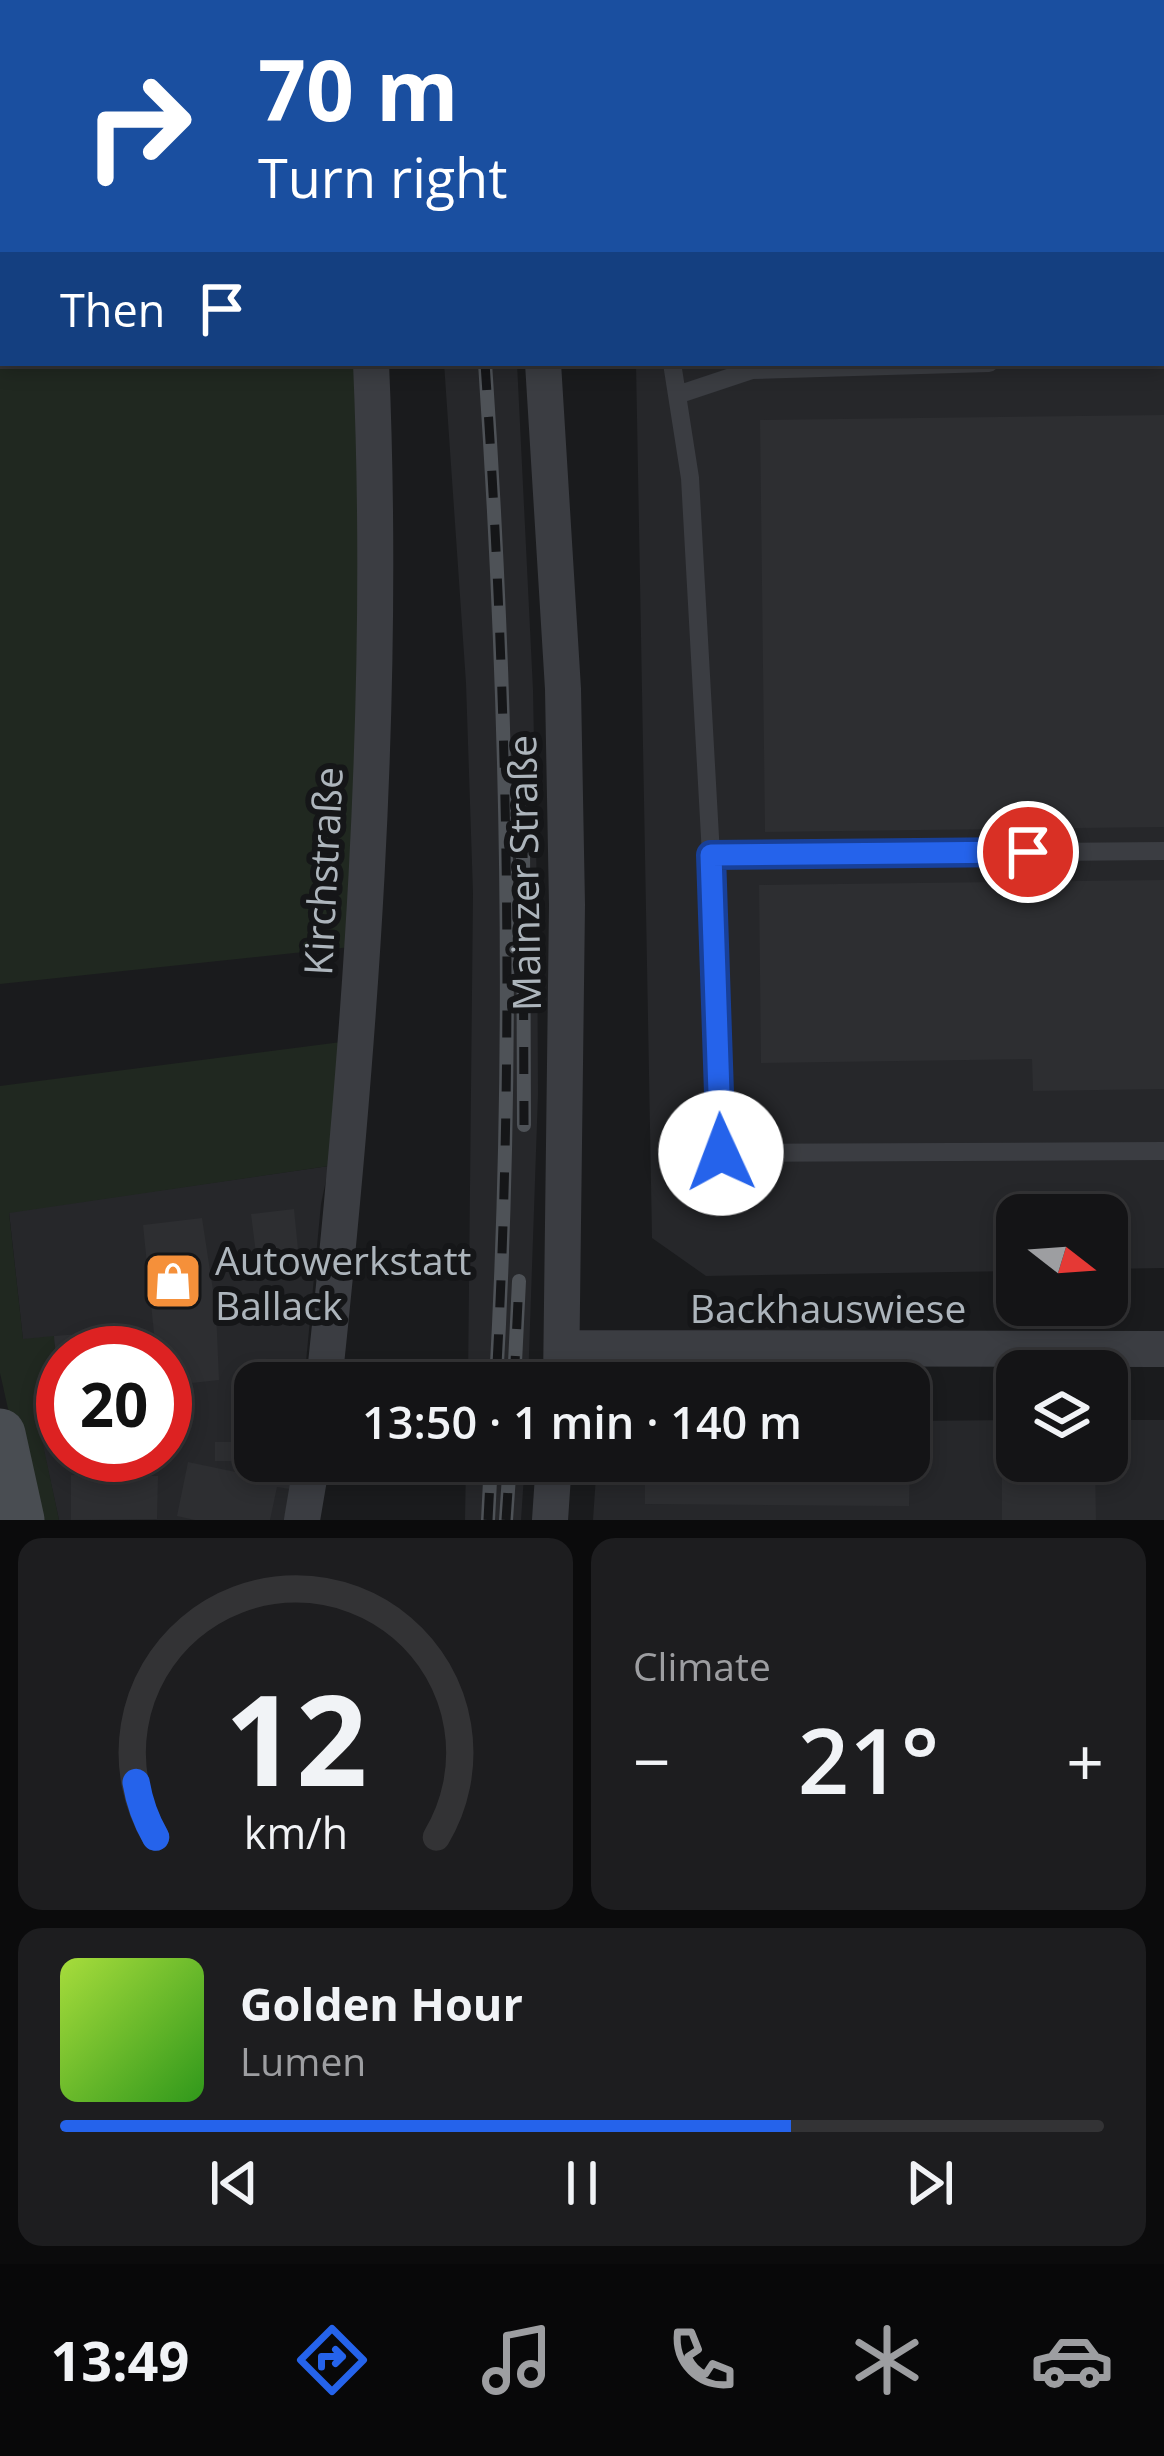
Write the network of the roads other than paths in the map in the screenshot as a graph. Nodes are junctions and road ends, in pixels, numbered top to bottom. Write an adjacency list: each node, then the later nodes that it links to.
1 (371, 366): 10 (street, Kirchstraße)
2 (543, 366): 11 (street, Mainzer Straße)
3 (672, 366): 5 (lane)
4 (887, 366): 5 (lane)
5 (677, 395): 7 (lane)
6 (1164, 851): 7 (lane)
7 (711, 855): 8 (lane)
8 (1164, 1151)
9 (1164, 1349): 12 (street, Backhauswiese)
10 (326, 1362)
11 (562, 1362)
12 (704, 1362)
13 (0, 1434): 16 (main road)
14 (308, 1482): 17 (street)
15 (553, 1482): 18 (street)
16 (19, 1520)
17 (302, 1520)
18 (550, 1520)

